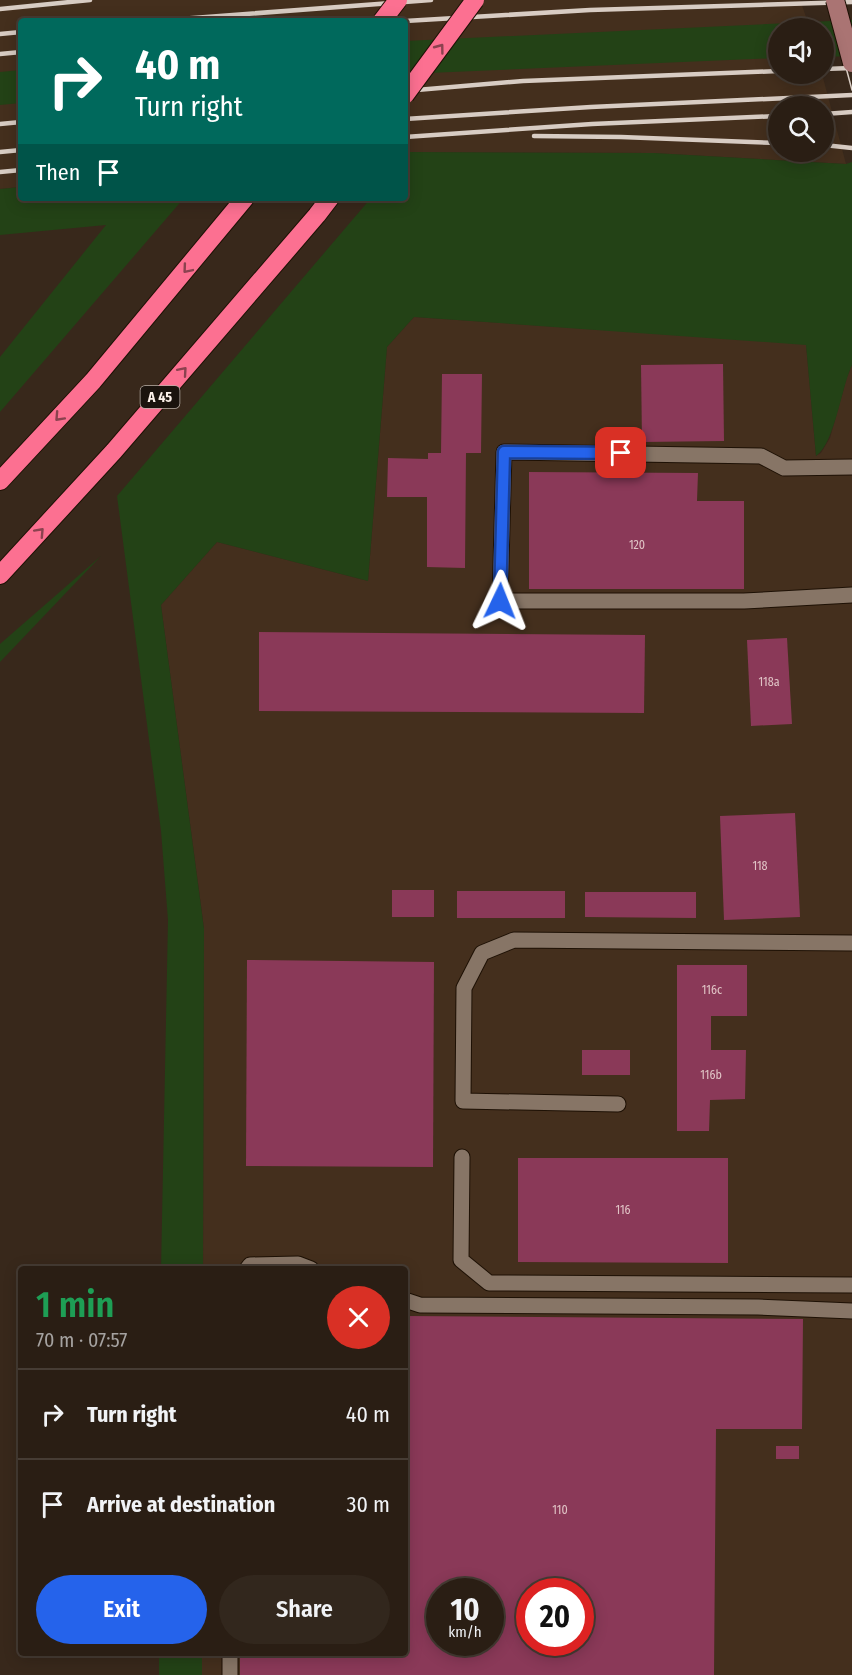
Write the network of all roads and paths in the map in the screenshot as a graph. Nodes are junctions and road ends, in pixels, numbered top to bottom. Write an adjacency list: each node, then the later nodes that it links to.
1 (398, 0): 4 (highway, bridge)
2 (475, 0): 6 (highway, one-way to 2, bridge)
3 (835, 0): 5 (main road, bridge)
4 (384, 18)
5 (852, 63)
6 (408, 91)
7 (243, 201): 10 (highway, one-way to 10)
8 (328, 201): 11 (highway, A 45, one-way to 8)
9 (852, 467): 12 (lane)
10 (0, 481)
11 (0, 575)
12 (852, 595)
13 (852, 943): 14 (lane)
14 (618, 1104)
15 (462, 1157): 18 (lane)
16 (249, 1266): 17 (lane)
17 (304, 1266)
18 (852, 1285)
19 (408, 1301): 20 (lane)
20 (852, 1311)
21 (230, 1656): 22 (lane)
22 (230, 1675)

